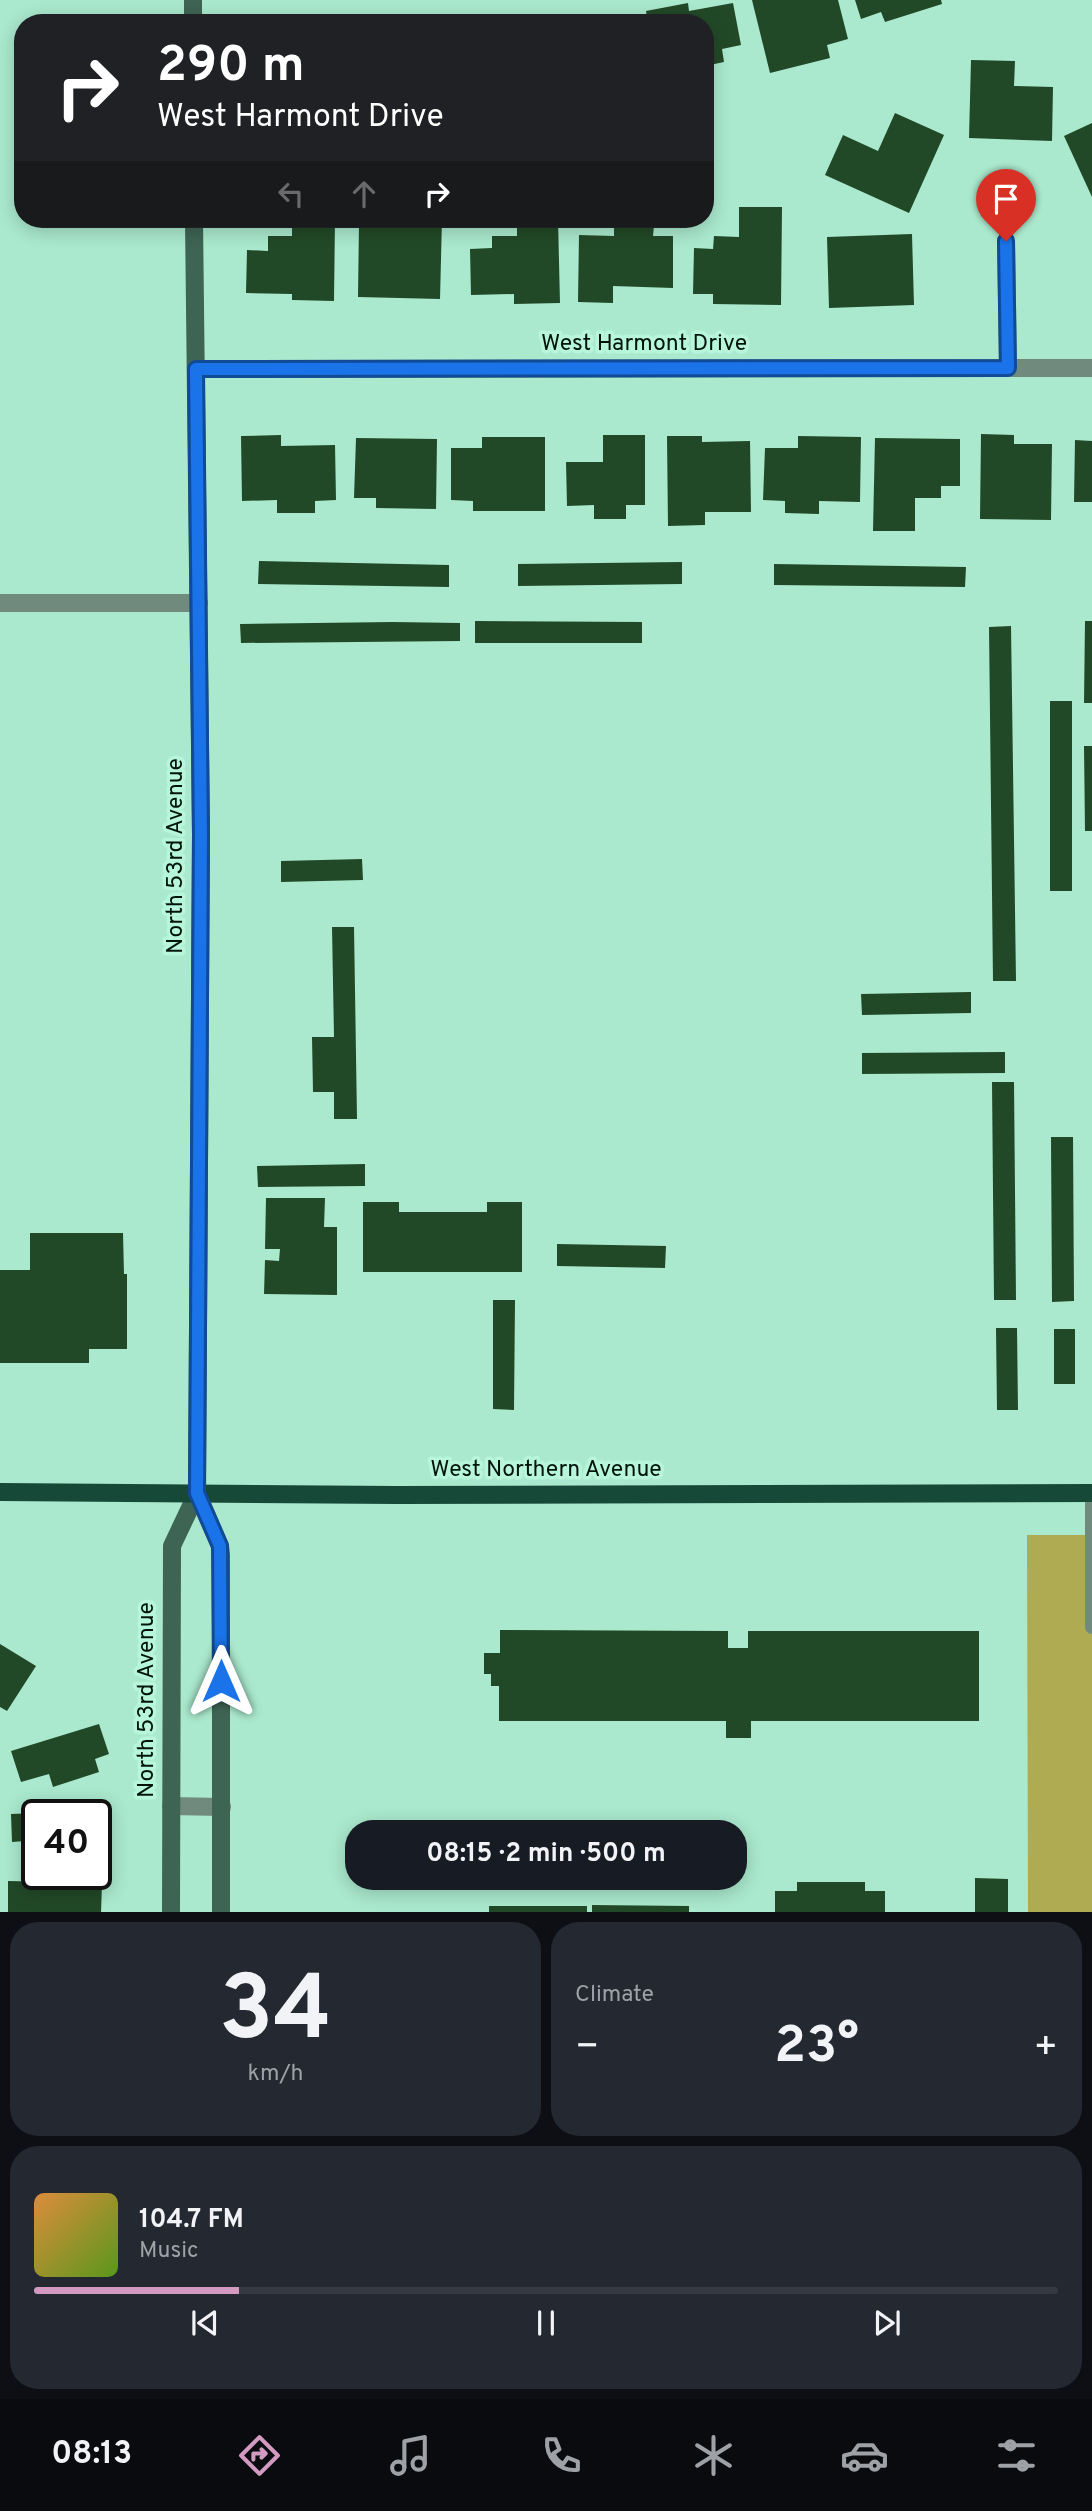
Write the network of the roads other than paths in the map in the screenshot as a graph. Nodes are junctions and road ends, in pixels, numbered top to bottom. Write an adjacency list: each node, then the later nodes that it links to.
1 (194, 228): 5 (street, North 53rd Avenue)
2 (1006, 241): 3 (street)
3 (1008, 368): 4 (street, West Harmont Drive); 5 (street, West Harmont Drive)
4 (1092, 368)
5 (196, 369): 7 (street, North 53rd Avenue)
6 (0, 603): 7 (street)
7 (199, 603): 9 (street, North 53rd Avenue)
8 (0, 1492): 9 (main road, West Northern Avenue)
9 (197, 1493): 10 (main road, West Northern Avenue); 12 (street, North 53rd Avenue); 13 (street, North 53rd Avenue)
10 (1092, 1493): 11 (lane)
11 (1092, 1627)
12 (171, 1806): 13 (street); 14 (street, North 53rd Avenue)
13 (222, 1807): 15 (street, North 53rd Avenue)
14 (171, 1912)
15 (221, 1912)

